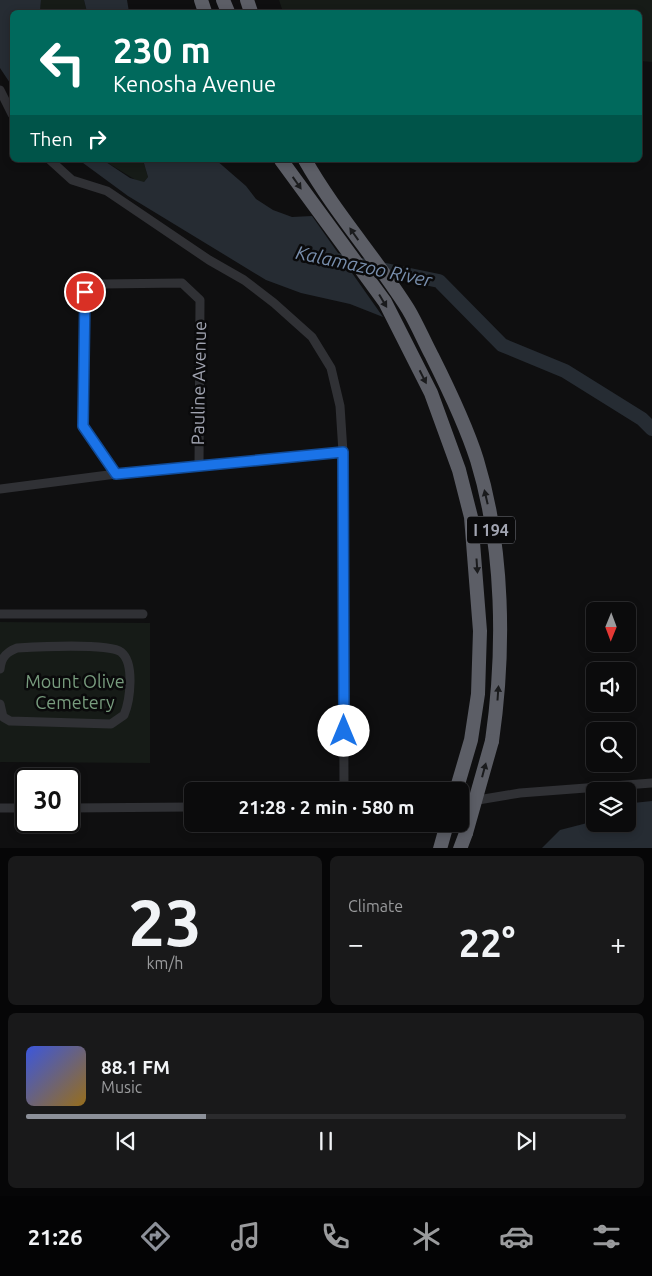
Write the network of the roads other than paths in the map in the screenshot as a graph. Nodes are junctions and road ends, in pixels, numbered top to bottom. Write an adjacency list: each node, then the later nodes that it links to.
1 (0, 90): 2 (street)
2 (10, 110)
3 (52, 162): 6 (street)
4 (282, 162): 15 (highway, I 194, one-way to 15)
5 (307, 162): 24 (highway, I 194, one-way to 5, bridge)
6 (343, 452): 7 (street); 14 (street)
7 (199, 466): 8 (street); 8 (street, Pauline Avenue)
8 (116, 474): 9 (street)
9 (0, 489)
10 (0, 614): 11 (street)
11 (143, 614)
12 (0, 669): 13 (street)
13 (0, 704)
14 (344, 782)
15 (459, 782)
16 (652, 783): 17 (street)
17 (469, 802)
18 (0, 808): 19 (street)
19 (15, 808)
20 (80, 808): 21 (street)
21 (184, 808)
22 (445, 832): 23 (highway)
23 (440, 848)
24 (460, 848)

